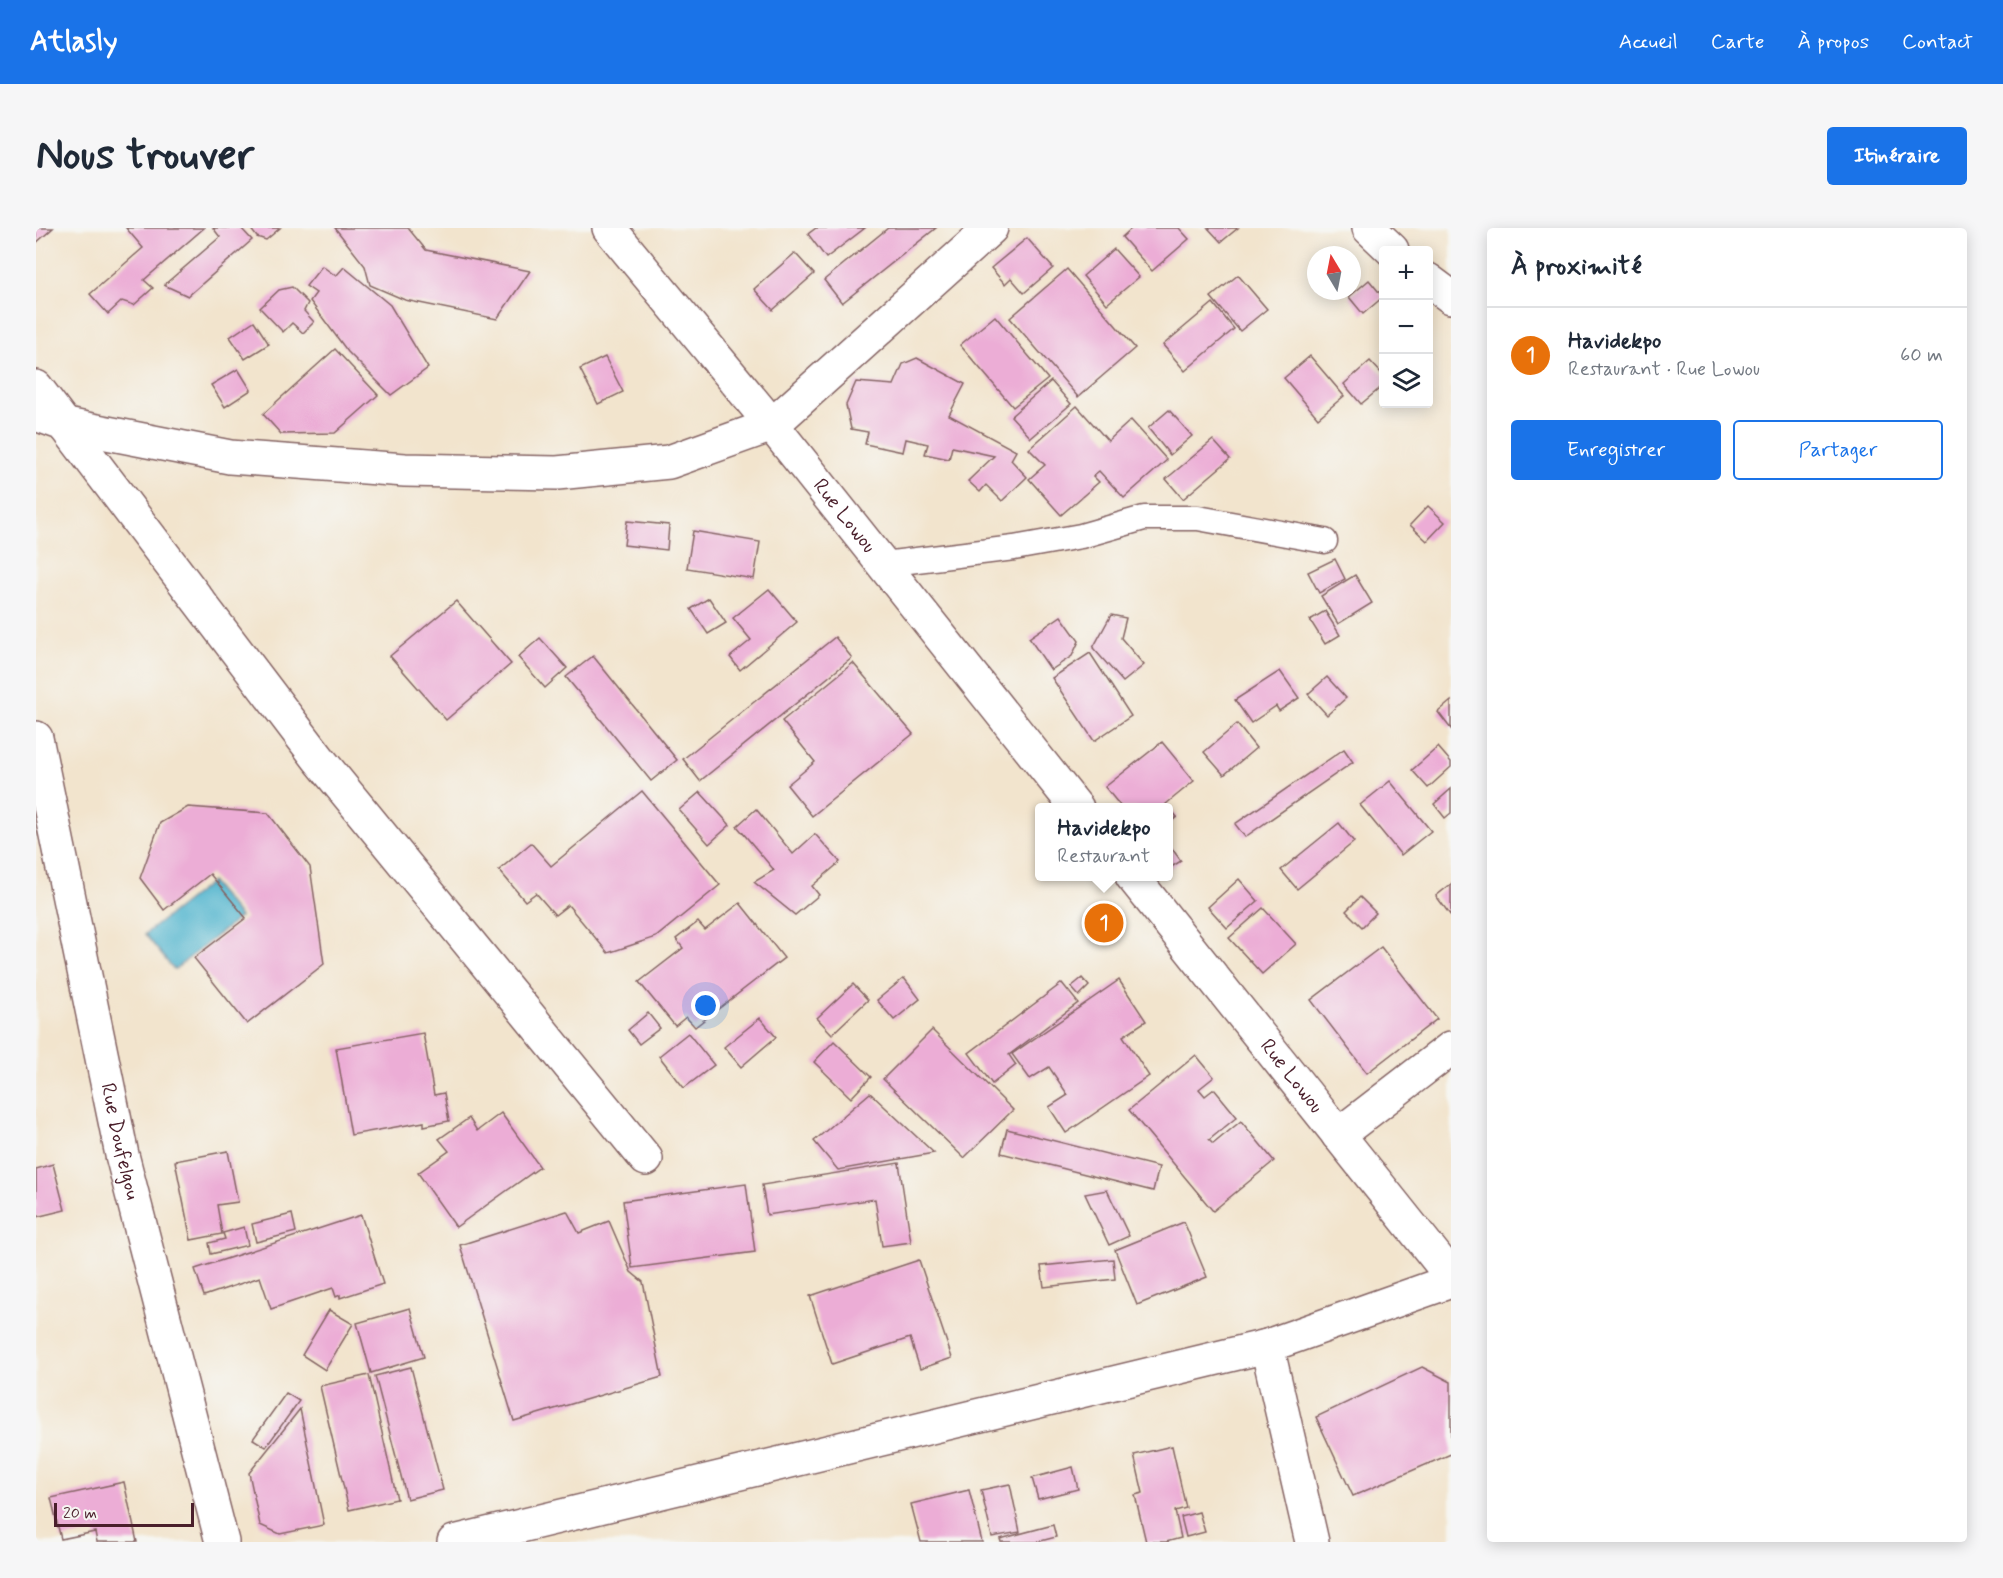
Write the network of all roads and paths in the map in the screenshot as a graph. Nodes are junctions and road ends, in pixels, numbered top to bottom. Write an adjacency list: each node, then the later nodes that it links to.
1 (609, 228): 10 (street, Rue Lowou)
2 (991, 228): 10 (street)
3 (1370, 228): 4 (street)
4 (1388, 246)
5 (1433, 284): 6 (street)
6 (1451, 297)
7 (36, 387): 9 (street)
8 (36, 414): 9 (street)
9 (66, 425): 10 (street); 18 (street)
10 (772, 425): 12 (street, Rue Lowou)
11 (1325, 541): 12 (lane)
12 (884, 564): 14 (street, Rue Lowou)
13 (36, 738): 22 (street, Rue Doufelgou)
14 (1074, 803)
15 (1136, 881): 17 (street, Rue Lowou)
16 (1451, 1048): 17 (street)
17 (1338, 1135): 19 (street, Rue Lowou)
18 (646, 1159)
19 (1451, 1276)
20 (1451, 1281): 21 (street)
21 (1267, 1346): 23 (street); 24 (street)
22 (222, 1542)
23 (454, 1542)
24 (1312, 1542)

